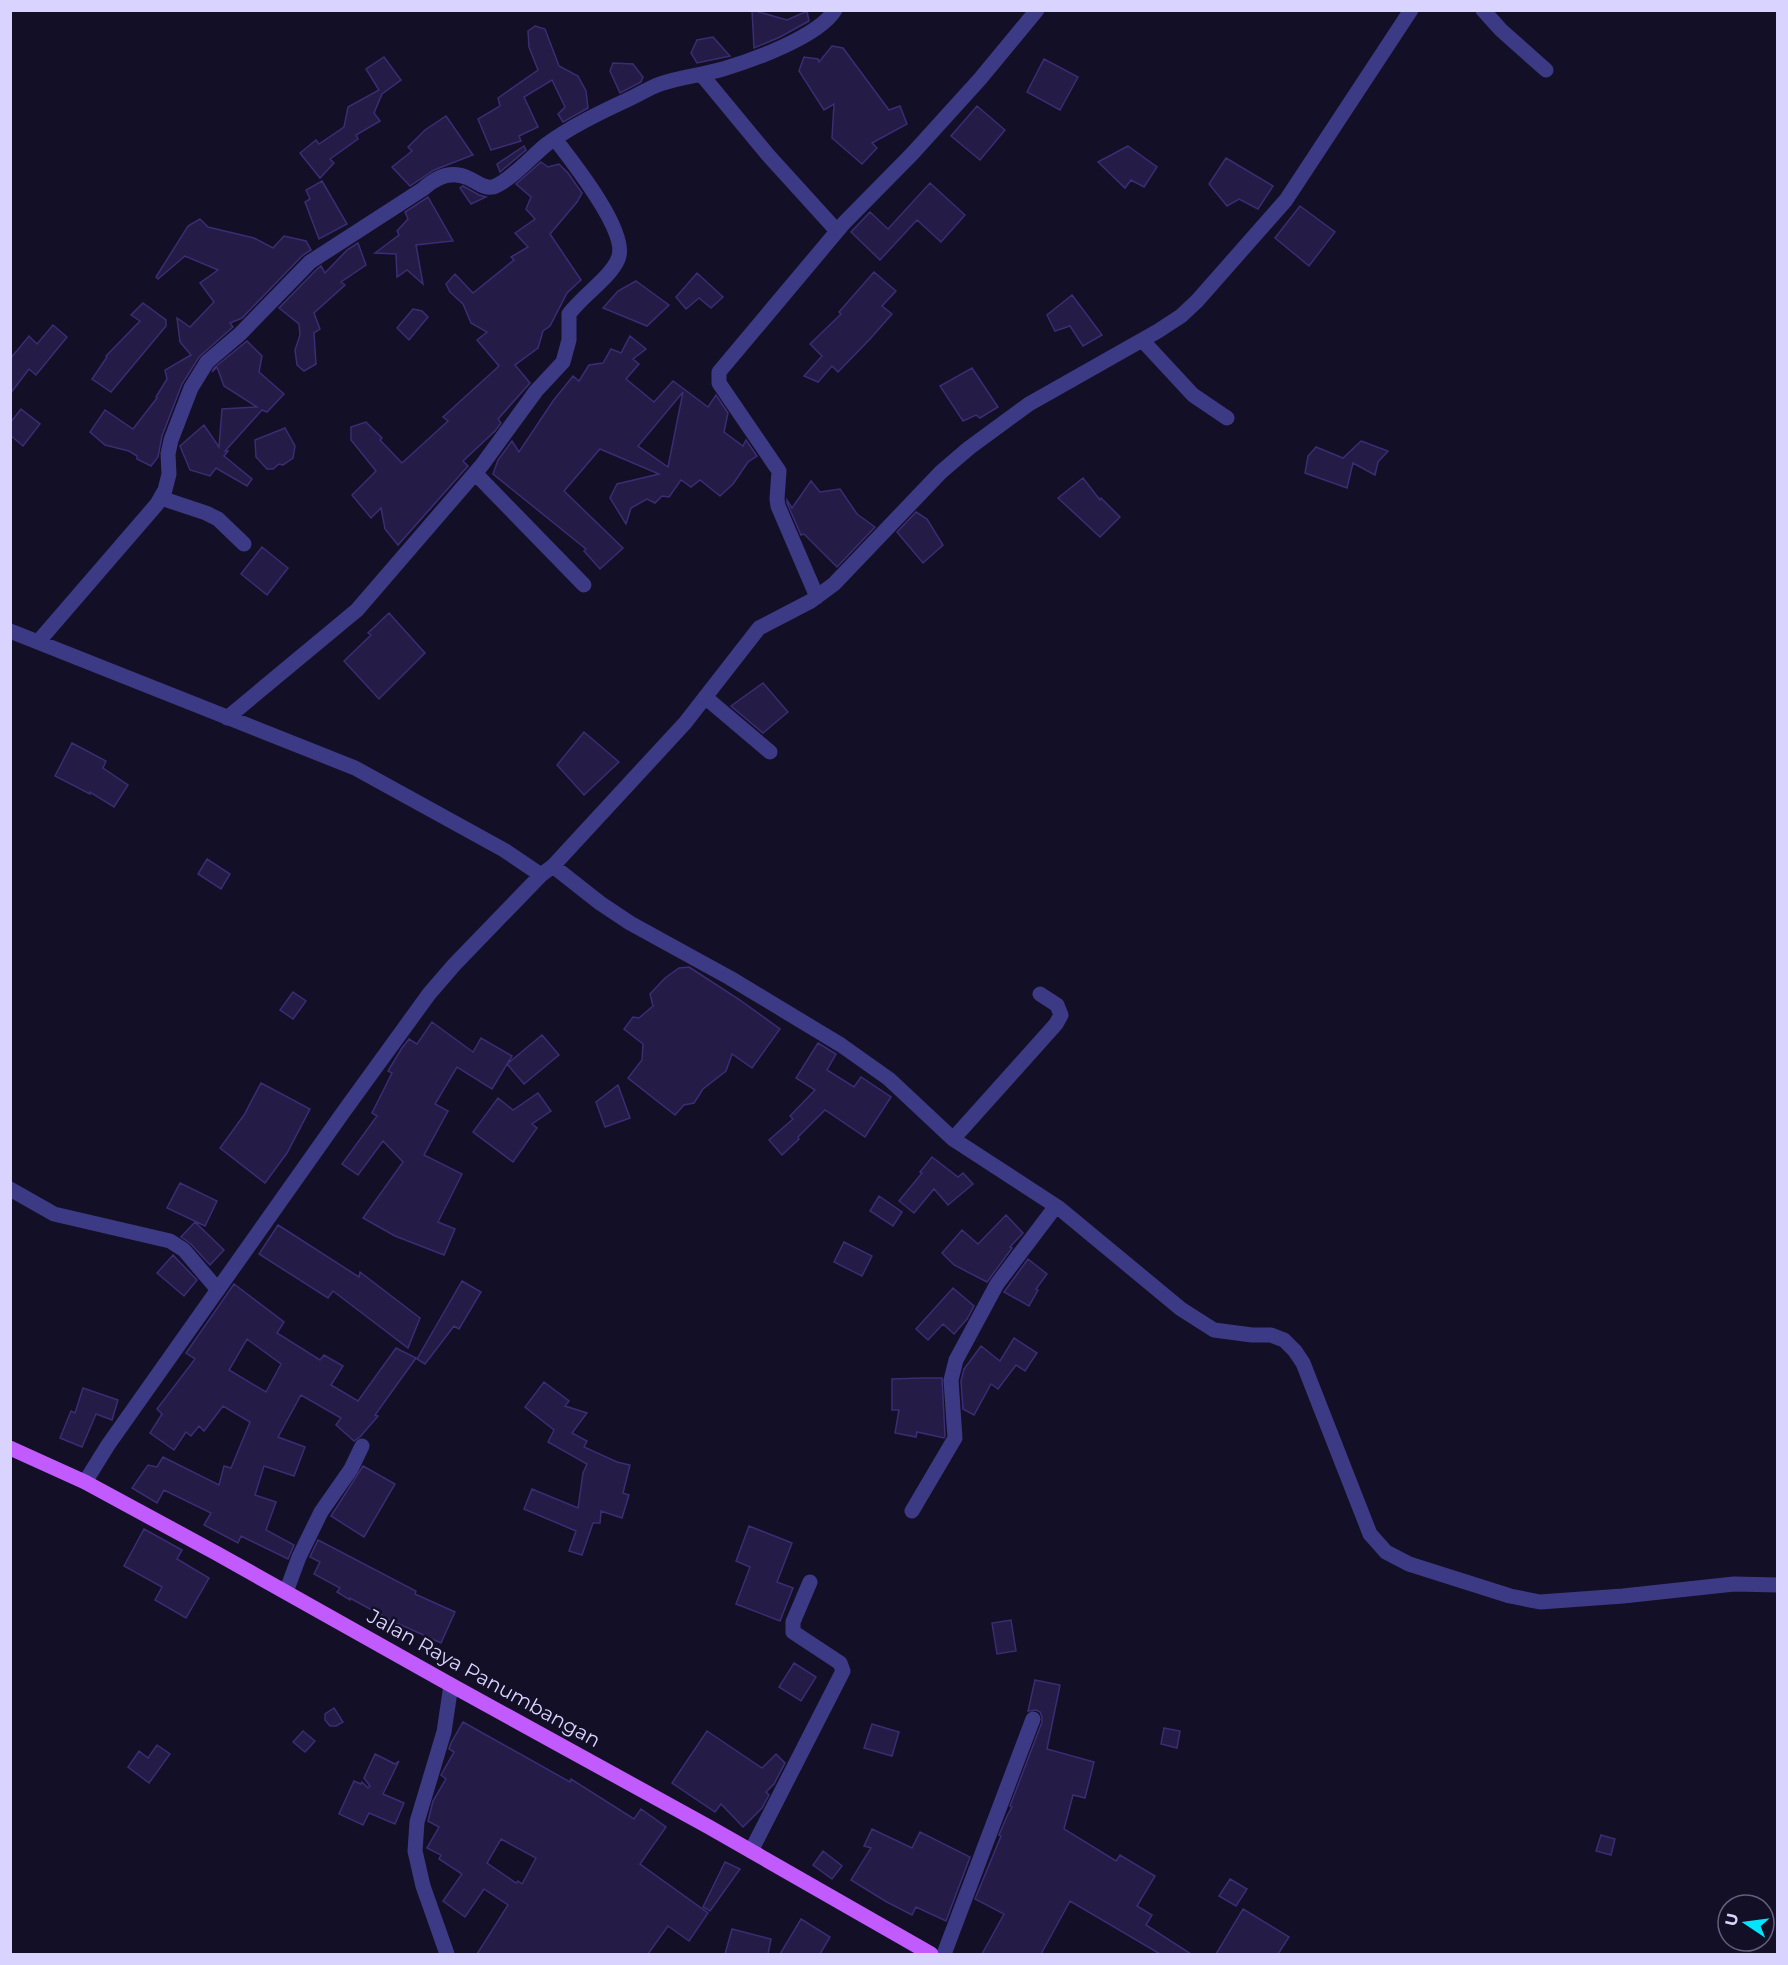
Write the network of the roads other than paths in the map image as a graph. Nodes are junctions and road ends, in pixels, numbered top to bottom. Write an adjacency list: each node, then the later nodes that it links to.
1 (835, 10): 6 (street)
2 (1037, 10): 8 (street)
3 (1411, 10): 9 (street)
4 (1483, 10): 5 (street)
5 (1546, 70)
6 (701, 74): 7 (street); 8 (street)
7 (555, 139): 11 (street); 12 (street)
8 (837, 231): 15 (street)
9 (1142, 340): 10 (street); 15 (street)
10 (1227, 418)
11 (475, 473): 14 (street); 19 (street)
12 (161, 498): 13 (street); 17 (street)
13 (244, 544)
14 (584, 585)
15 (817, 597): 18 (street)
16 (10, 631): 17 (street)
17 (38, 642): 19 (street)
18 (705, 698): 20 (street); 21 (street)
19 (227, 718): 21 (street)
20 (770, 752)
21 (547, 870): 23 (street); 26 (street)
22 (1040, 994): 23 (street)
23 (953, 1139): 25 (street)
24 (10, 1189): 26 (street)
25 (1056, 1206): 30 (street); 32 (street)
26 (218, 1290): 29 (street)
27 (362, 1446): 33 (street)
28 (10, 1449): 29 (main road, Jalan Raya Panumbangan)
29 (85, 1482): 33 (main road, Jalan Raya Panumbangan)
30 (912, 1511)
31 (810, 1582): 36 (street)
32 (1778, 1585)
33 (285, 1592): 34 (main road, Jalan Raya Panumbangan)
34 (451, 1685): 36 (main road, Jalan Raya Panumbangan); 37 (street)
35 (1033, 1719): 39 (street)
36 (751, 1851): 38 (main road, Jalan Raya Panumbangan)
37 (447, 1954)
38 (928, 1954)
39 (944, 1954)

